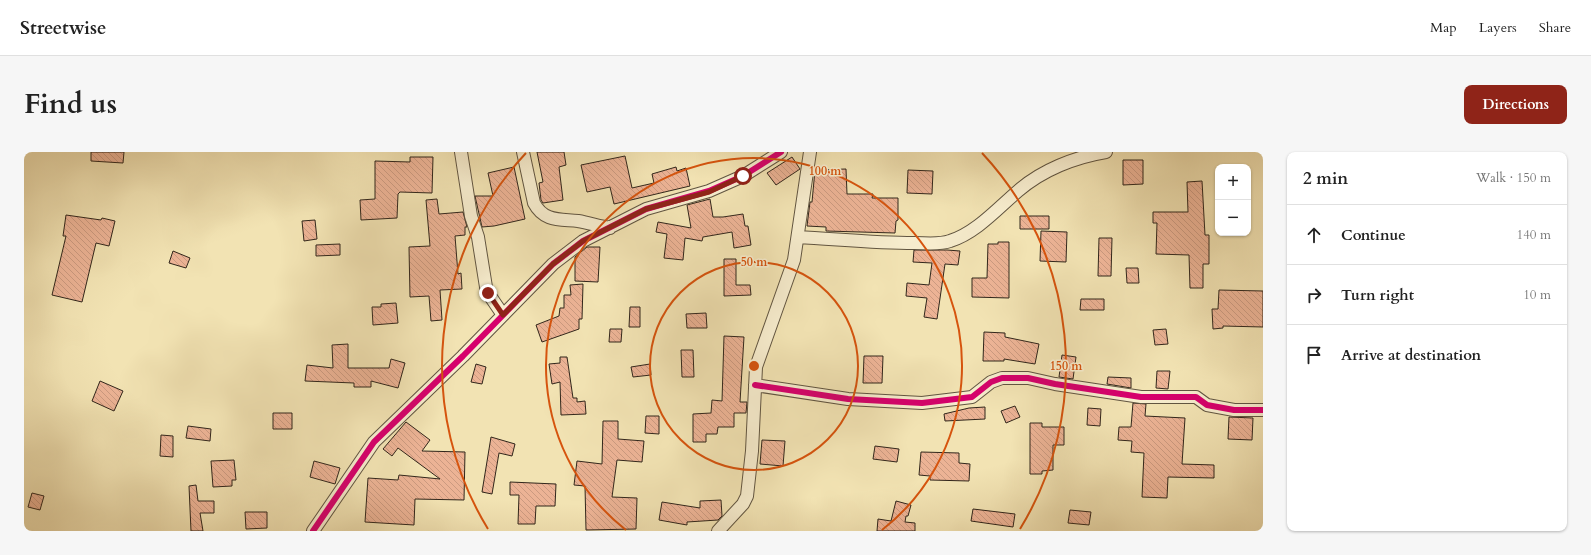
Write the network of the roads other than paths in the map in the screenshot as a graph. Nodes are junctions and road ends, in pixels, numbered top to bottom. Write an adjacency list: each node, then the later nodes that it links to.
1 (461, 152): 8 (street)
2 (523, 152): 6 (street)
3 (781, 152): 6 (street)
4 (810, 152): 7 (street)
5 (1106, 152): 7 (street)
6 (610, 228): 8 (street)
7 (798, 237): 9 (street)
8 (503, 315): 11 (street)
9 (754, 385): 10 (street); 12 (street)
10 (1263, 410)
11 (313, 531)
12 (718, 531)

